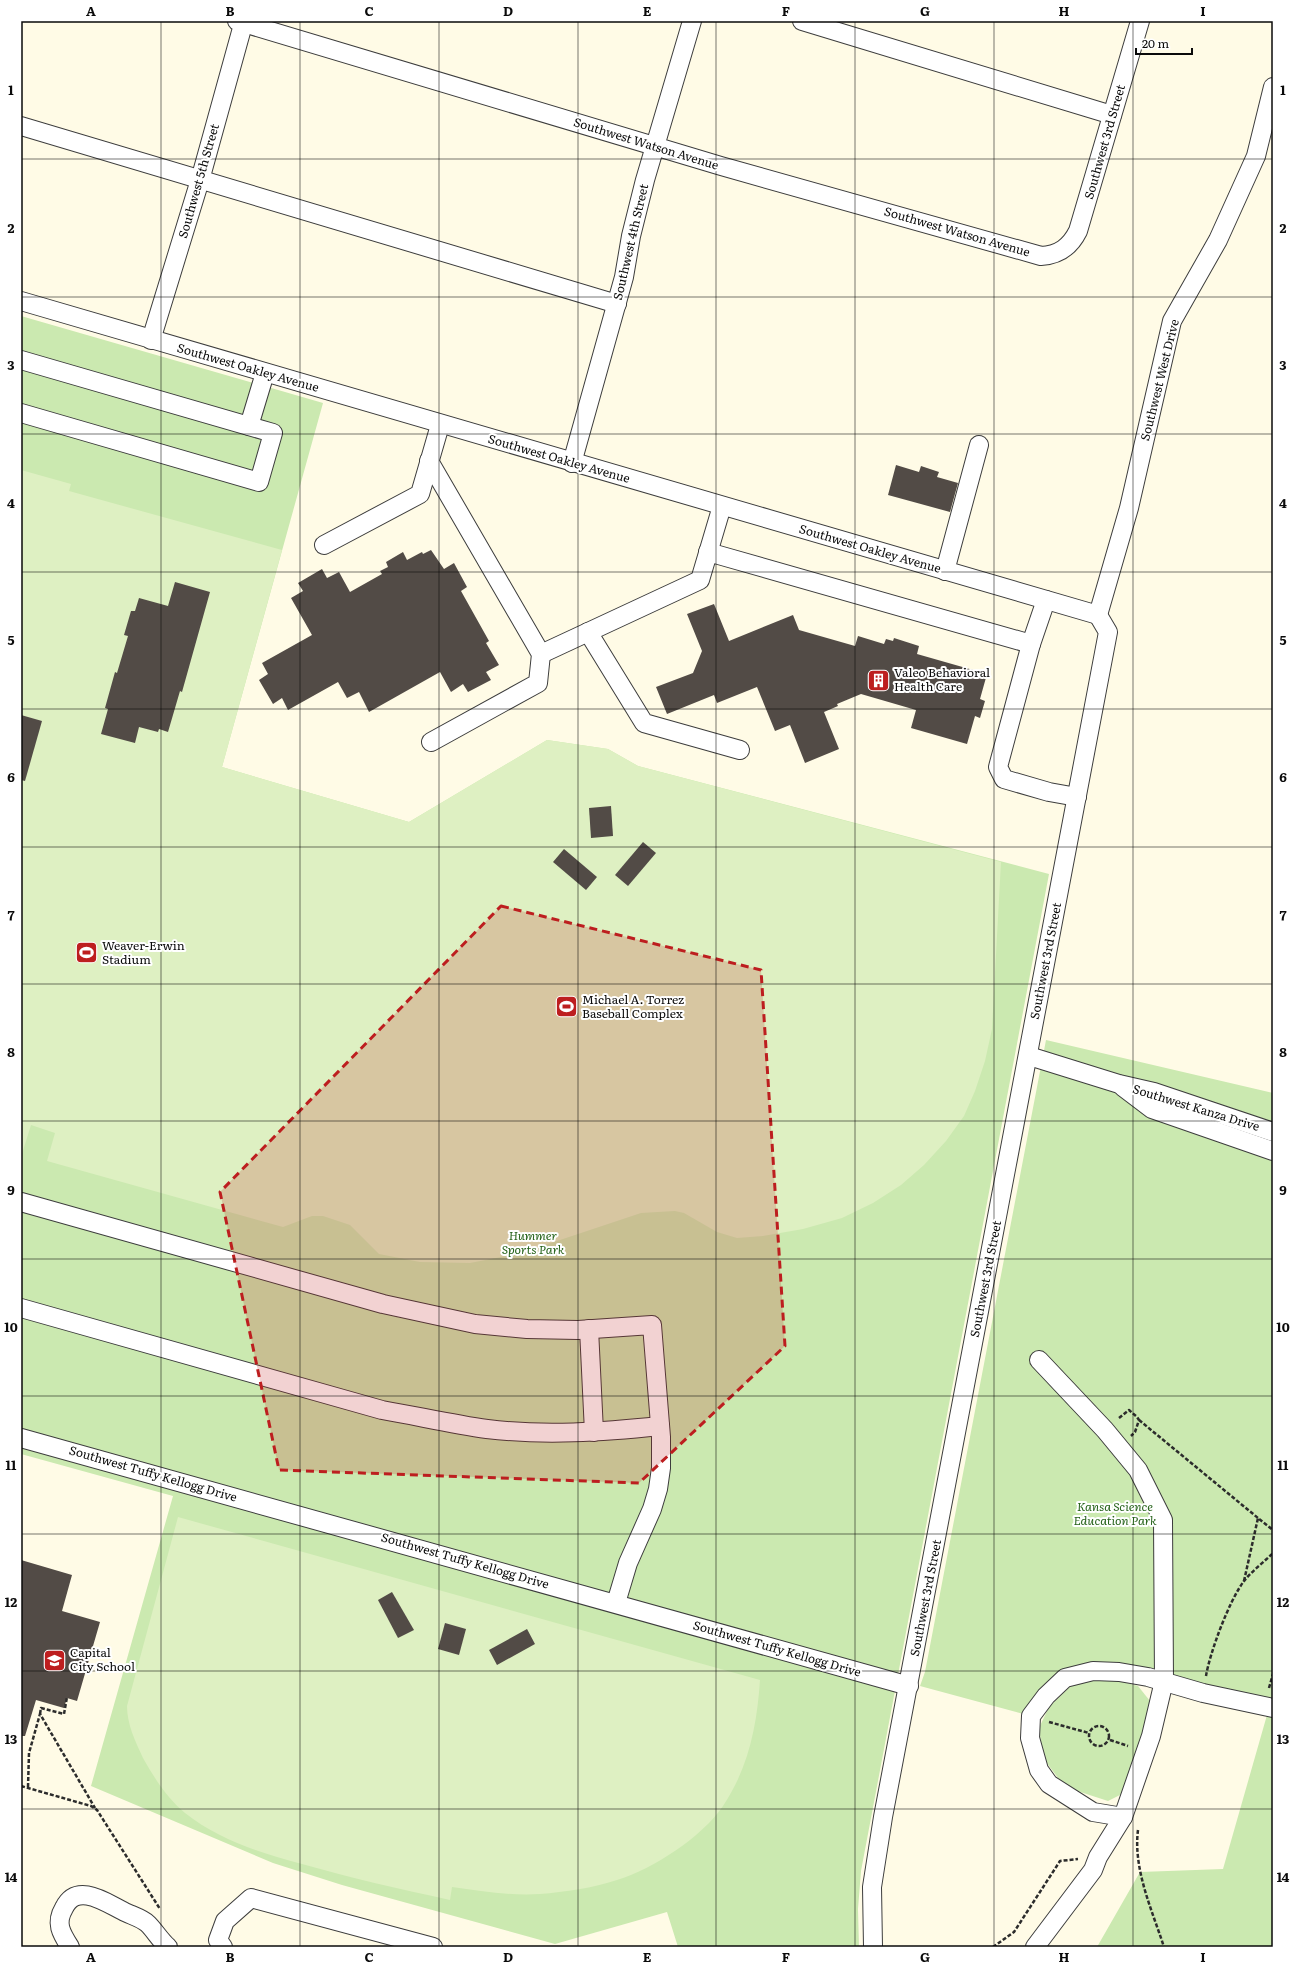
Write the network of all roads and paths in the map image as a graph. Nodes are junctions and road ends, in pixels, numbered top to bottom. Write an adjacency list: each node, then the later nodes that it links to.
1 (692, 21): 8 (street, Southwest 4th Street)
2 (802, 21): 6 (street)
3 (1140, 21): 6 (street, Southwest 3rd Street)
4 (242, 22): 8 (street, Southwest Watson Avenue); 9 (street, Southwest 5th Street)
5 (1273, 87): 27 (street, Southwest West Drive)
6 (1112, 115): 10 (street, Southwest 3rd Street)
7 (21, 126): 9 (street)
8 (655, 147): 10 (street, Southwest Watson Avenue); 12 (street, Southwest 4th Street)
9 (200, 180): 12 (street); 13 (street, Southwest 5th Street)
10 (1056, 253)
11 (21, 301): 13 (street, Southwest Oakley Avenue)
12 (617, 304): 21 (street, Southwest 4th Street)
13 (151, 340): 15 (street, Southwest Oakley Avenue)
14 (21, 360): 18 (street)
15 (265, 373): 17 (street, Southwest Oakley Avenue); 18 (street)
16 (21, 413): 18 (street)
17 (440, 424): 20 (street); 21 (street, Southwest Oakley Avenue)
18 (249, 426)
19 (979, 445): 25 (street)
20 (430, 462): 23 (street); 30 (street)
21 (572, 463): 22 (street, Southwest Oakley Avenue)
22 (722, 506): 24 (street); 25 (street, Southwest Oakley Avenue)
23 (324, 545)
24 (708, 552): 28 (street); 29 (street)
25 (945, 571): 26 (street, Southwest Oakley Avenue)
26 (1046, 600): 27 (street, Southwest Oakley Avenue); 29 (street)
27 (1098, 615): 33 (street, Southwest 3rd Street)
28 (588, 632): 30 (street); 32 (street)
29 (1031, 644): 33 (street)
30 (541, 654): 31 (street)
31 (431, 742)
32 (740, 750)
33 (1077, 797): 34 (street, Southwest 3rd Street)
34 (1029, 1056): 35 (street, Southwest Kanza Drive); 52 (street, Southwest 3rd Street)
35 (1119, 1084): 36 (street, Southwest Kanza Drive); 37 (street, Southwest Kanza Drive)
36 (1273, 1132)
37 (1273, 1151)
38 (21, 1202): 40 (street)
39 (21, 1308): 44 (street)
40 (589, 1329): 43 (street); 44 (street)
41 (1039, 1360): 51 (street)
42 (1139, 1420): 46 (path)
43 (660, 1426): 44 (street); 50 (street)
44 (594, 1432)
45 (21, 1438): 50 (street, Southwest Tuffy Kellogg Drive)
46 (1258, 1518): 47 (path); 49 (path)
47 (1273, 1530)
48 (1273, 1553): 49 (path)
49 (1244, 1582): 53 (path)
50 (616, 1603): 52 (street, Southwest Tuffy Kellogg Drive)
51 (1164, 1681): 53 (street); 57 (street); 64 (street)
52 (909, 1686): 71 (street, Southwest 3rd Street)
53 (1203, 1693): 55 (street)
54 (67, 1698): 56 (path)
55 (1273, 1708)
56 (40, 1714): 62 (path); 63 (path)
57 (1030, 1716): 58 (path); 64 (street)
58 (1089, 1733): 59 (path); 59 (path)
59 (1110, 1740): 60 (path)
60 (1134, 1748)
61 (21, 1786): 62 (path)
62 (28, 1788): 63 (path)
63 (97, 1810): 66 (path)
64 (1131, 1822): 65 (street); 74 (path)
65 (1098, 1857): 72 (path); 73 (street)
66 (160, 1909)
67 (160, 1945): 68 (street)
68 (70, 1947)
69 (223, 1947): 70 (street)
70 (433, 1947)
71 (873, 1947)
72 (993, 1947)
73 (1035, 1947)
74 (1164, 1947)

